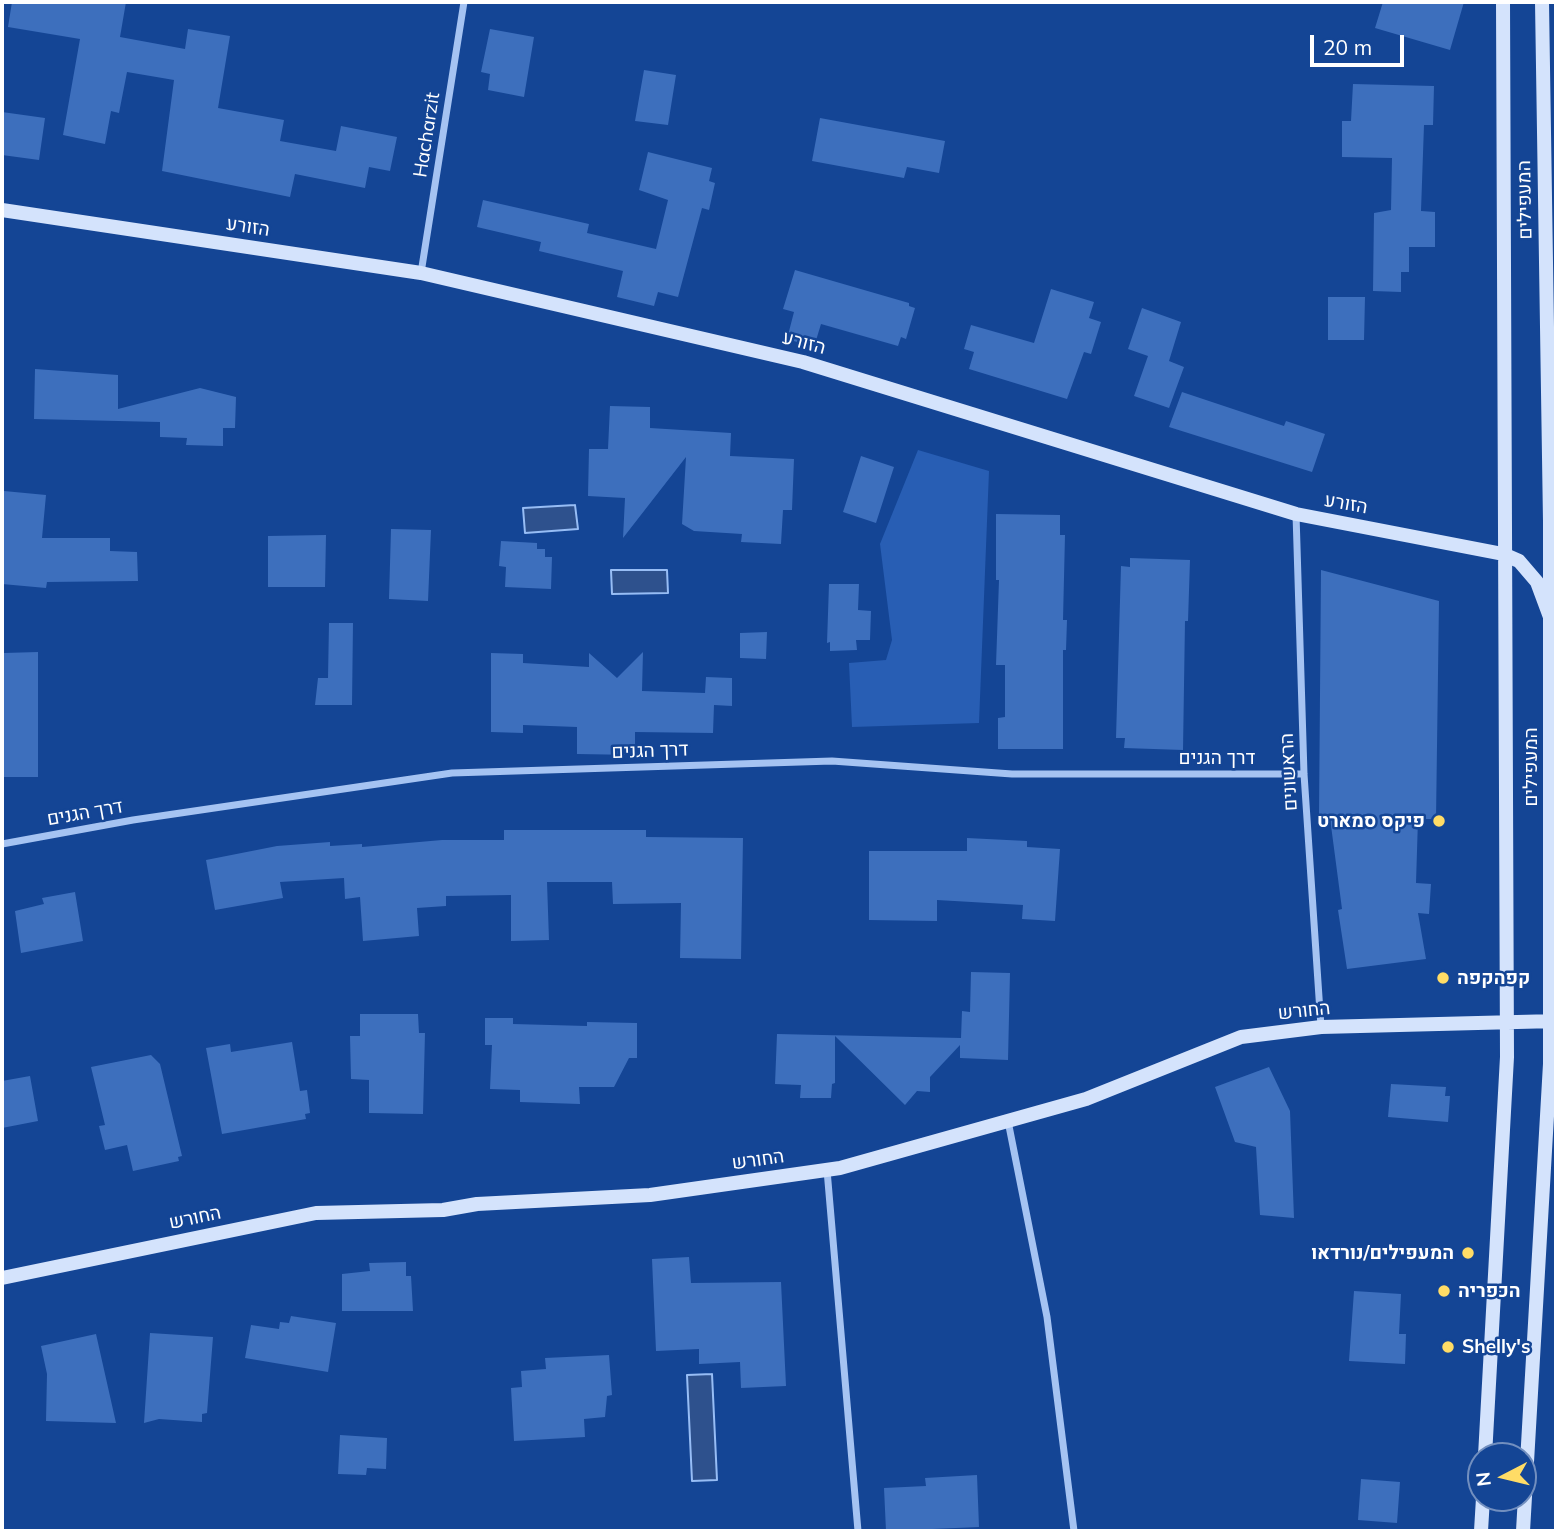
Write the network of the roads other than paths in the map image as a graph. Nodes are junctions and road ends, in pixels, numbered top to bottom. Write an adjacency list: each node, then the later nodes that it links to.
1 (464, 2): 5 (street, Hacharzit)
2 (1503, 2): 7 (street, המעפילים)
3 (1542, 2): 8 (street, המעפילים)
4 (2, 210): 5 (street, הזורע)
5 (421, 273): 6 (street, הזורע)
6 (1296, 514): 7 (street, הזורע); 9 (street, הראשונים)
7 (1503, 554): 8 (street, הזורע); 11 (street, המעפילים)
8 (1550, 617): 12 (street, המעפילים)
9 (1304, 774): 10 (street, דרך הגנים); 13 (street, הראשונים)
10 (2, 844)
11 (1506, 1021): 12 (street, החורש); 13 (street, החורש); 17 (street, המעפילים)
12 (1554, 1021): 22 (street, המעפילים)
13 (1321, 1027): 14 (street, החורש)
14 (1008, 1120): 15 (street, החורש); 20 (street)
15 (827, 1170): 16 (street, החורש); 19 (street)
16 (2, 1278)
17 (1486, 1442)
18 (1482, 1512): 21 (street)
19 (858, 1531)
20 (1074, 1531)
21 (1481, 1531)
22 (1523, 1531)

